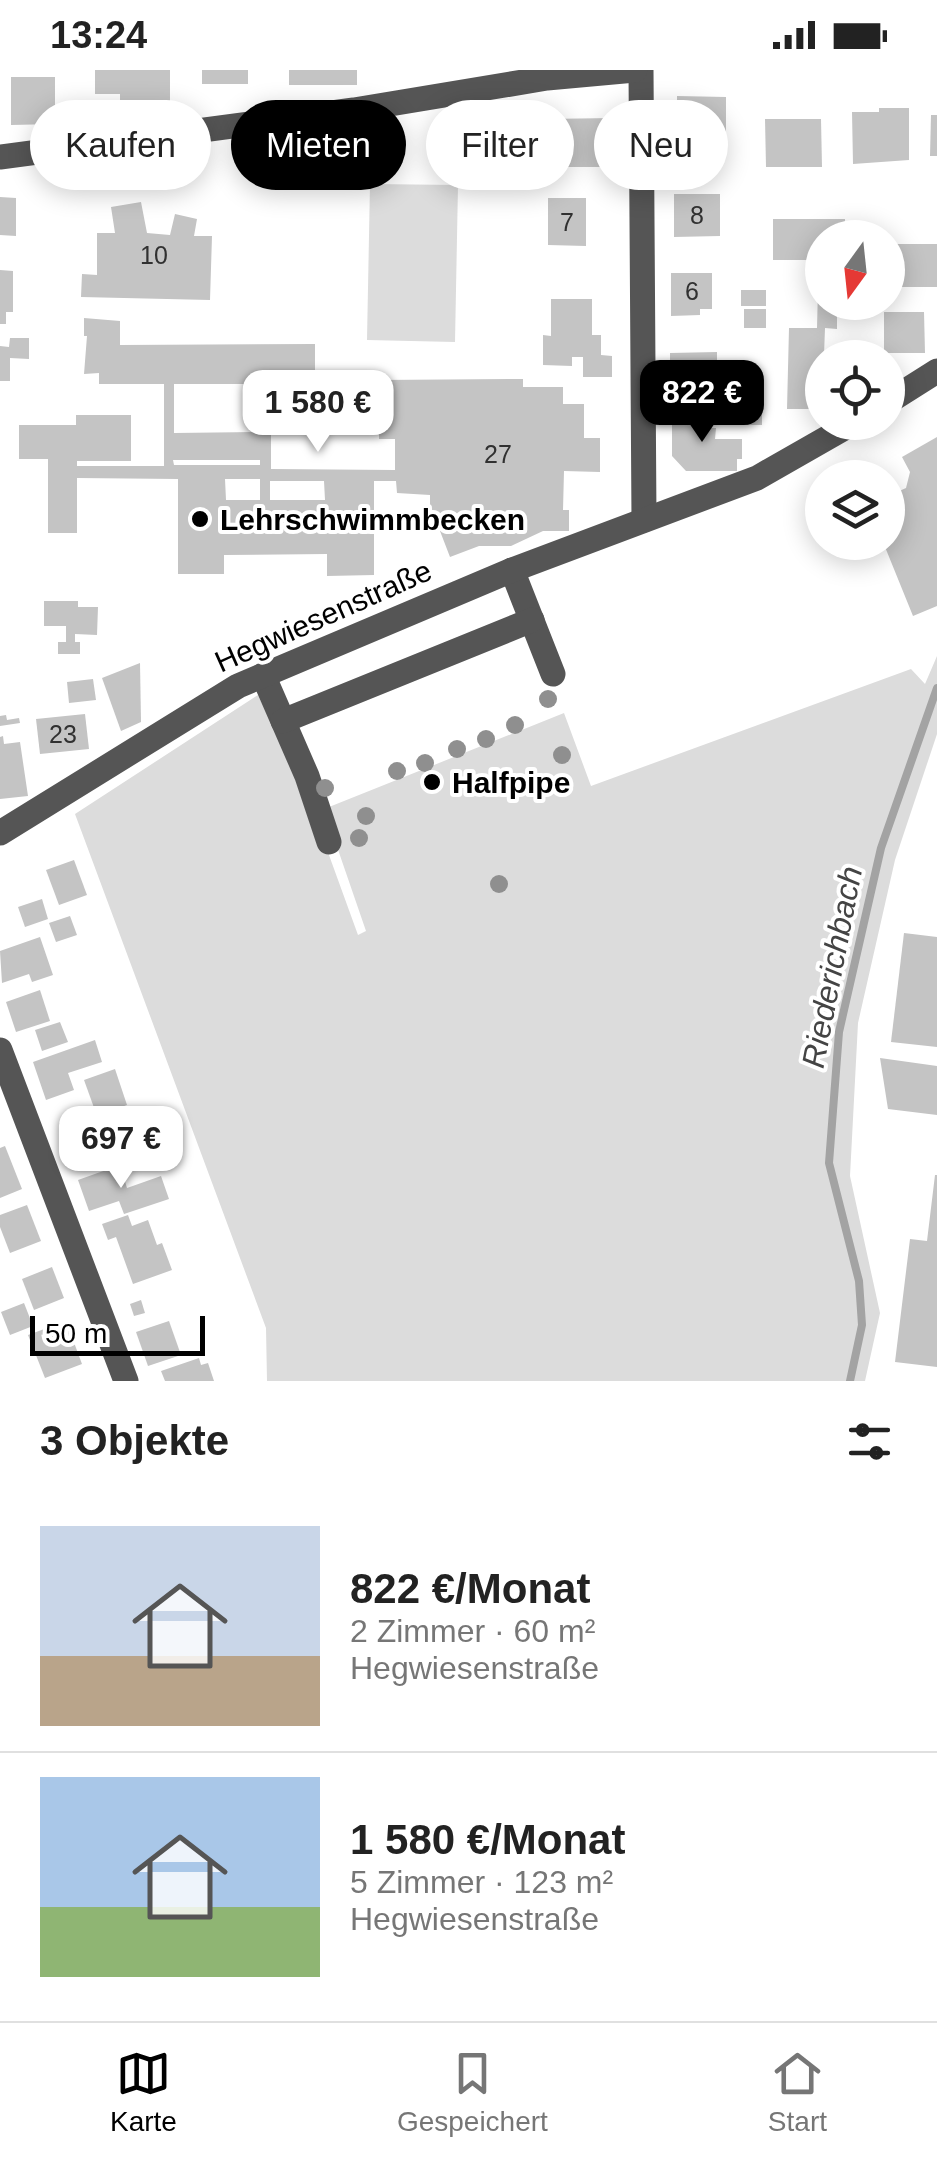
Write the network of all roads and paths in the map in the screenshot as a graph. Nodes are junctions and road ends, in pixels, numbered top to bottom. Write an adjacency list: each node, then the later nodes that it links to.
1 (638, 70): 2 (street); 7 (street)
2 (547, 74): 3 (street)
3 (0, 156)
4 (937, 371): 5 (street)
5 (905, 391)
6 (824, 440): 7 (street, Hegwiesenstraße)
7 (644, 520): 8 (street, Hegwiesenstraße)
8 (512, 570): 9 (street); 11 (street, Hegwiesenstraße)
9 (532, 620): 10 (street); 12 (street)
10 (554, 674)
11 (263, 675): 12 (street); 13 (street, Hegwiesenstraße)
12 (283, 720): 14 (street)
13 (0, 833)
14 (329, 842)
15 (0, 1050): 16 (street)
16 (126, 1381)

